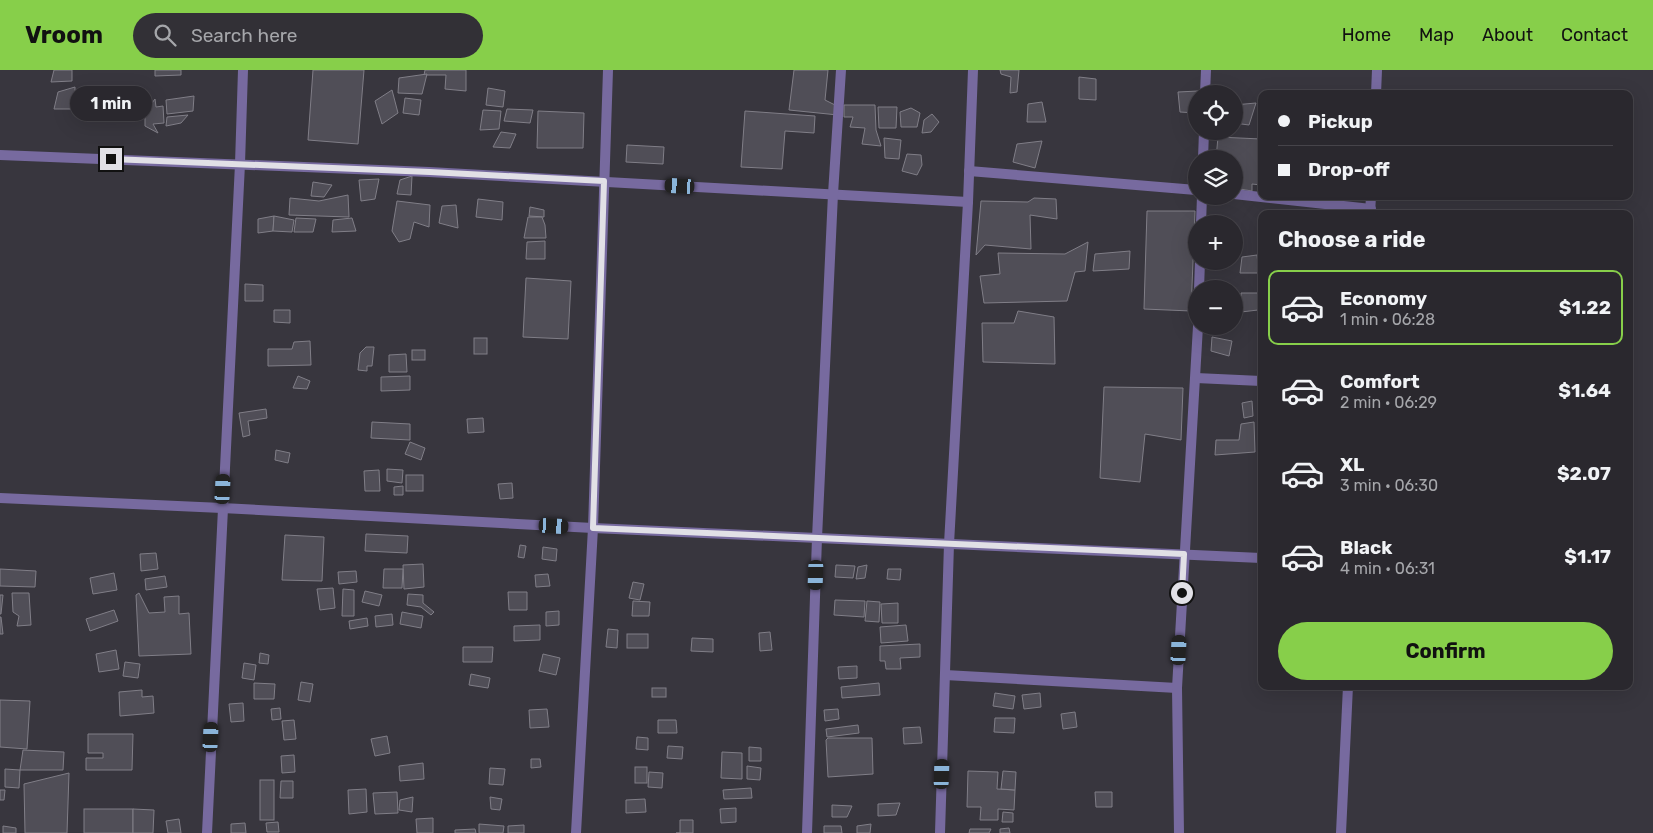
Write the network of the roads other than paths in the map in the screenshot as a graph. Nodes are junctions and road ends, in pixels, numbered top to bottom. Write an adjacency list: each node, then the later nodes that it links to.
1 (243, 70): 10 (street)
2 (608, 70): 12 (street)
3 (841, 70): 14 (street)
4 (973, 70): 11 (street)
5 (1206, 70): 7 (street)
6 (1377, 70): 8 (street)
7 (1205, 85)
8 (1376, 90)
9 (0, 155): 10 (street)
10 (240, 164): 12 (street); 24 (street)
11 (969, 172): 13 (street); 18 (street)
12 (604, 181): 14 (street); 25 (street)
13 (1188, 189)
14 (832, 194): 18 (street); 26 (street)
15 (1243, 195): 16 (street)
16 (1258, 197)
17 (1282, 200): 19 (street)
18 (968, 202): 27 (street)
19 (1362, 210)
20 (1198, 335): 21 (street)
21 (1196, 378): 22 (street); 28 (street)
22 (1258, 381)
23 (0, 498): 24 (street)
24 (222, 508): 25 (street); 33 (street)
25 (593, 528): 26 (street); 34 (street)
26 (817, 538): 27 (street); 35 (street)
27 (949, 544): 28 (street); 30 (street)
28 (1184, 554): 29 (street); 31 (street)
29 (1258, 558)
30 (945, 675): 31 (street); 36 (street)
31 (1177, 688): 37 (street)
32 (1348, 690): 38 (street)
33 (206, 833)
34 (576, 833)
35 (807, 833)
36 (940, 833)
37 (1179, 833)
38 (1342, 833)

